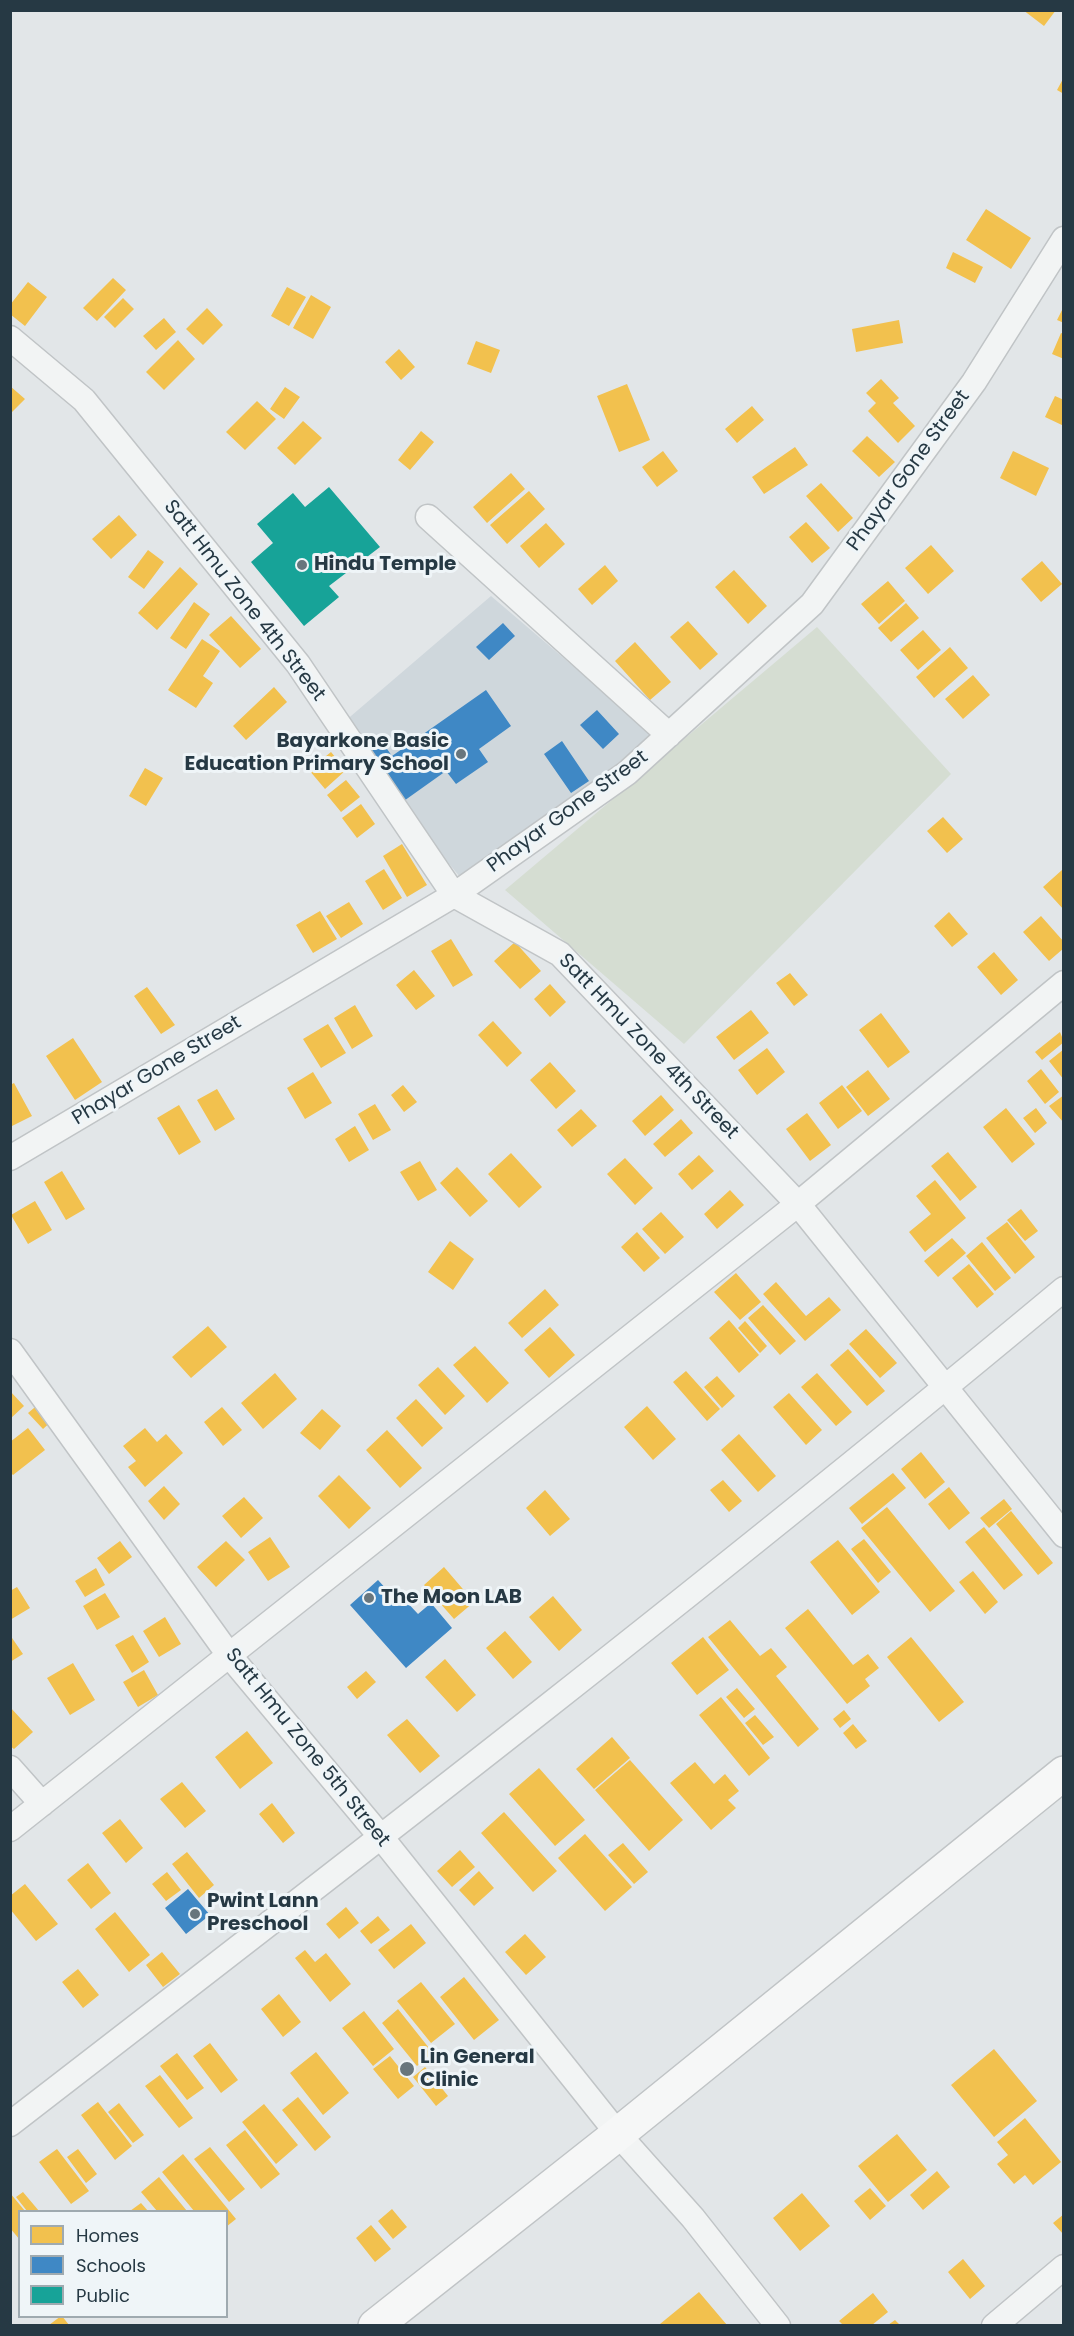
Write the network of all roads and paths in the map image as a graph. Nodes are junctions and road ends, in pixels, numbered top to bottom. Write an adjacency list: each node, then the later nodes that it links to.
1 (1064, 239): 4 (street, Phayar Gone Street)
2 (10, 338): 5 (street, Satt Hmu Zone 4th Street)
3 (428, 517): 4 (street)
4 (669, 735): 5 (street, Phayar Gone Street)
5 (454, 895): 7 (street, Phayar Gone Street); 8 (street, Satt Hmu Zone 4th Street)
6 (1064, 983): 8 (street)
7 (10, 1158)
8 (798, 1204): 11 (street, Satt Hmu Zone 4th Street); 13 (street)
9 (1064, 1289): 11 (street)
10 (10, 1351): 13 (street, Satt Hmu Zone 5th Street)
11 (945, 1388): 12 (street, Satt Hmu Zone 4th Street); 18 (street)
12 (1064, 1535)
13 (229, 1655): 16 (street); 18 (street, Satt Hmu Zone 5th Street)
14 (10, 1768): 16 (street)
15 (1064, 1773): 20 (main road)
16 (42, 1804): 17 (street)
17 (10, 1829)
18 (381, 1837): 19 (street); 20 (street, Satt Hmu Zone 5th Street)
19 (10, 2124)
20 (618, 2134): 22 (main road); 23 (street, Satt Hmu Zone 5th Street)
21 (1064, 2267): 24 (street)
22 (375, 2325)
23 (778, 2325)
24 (994, 2325)

